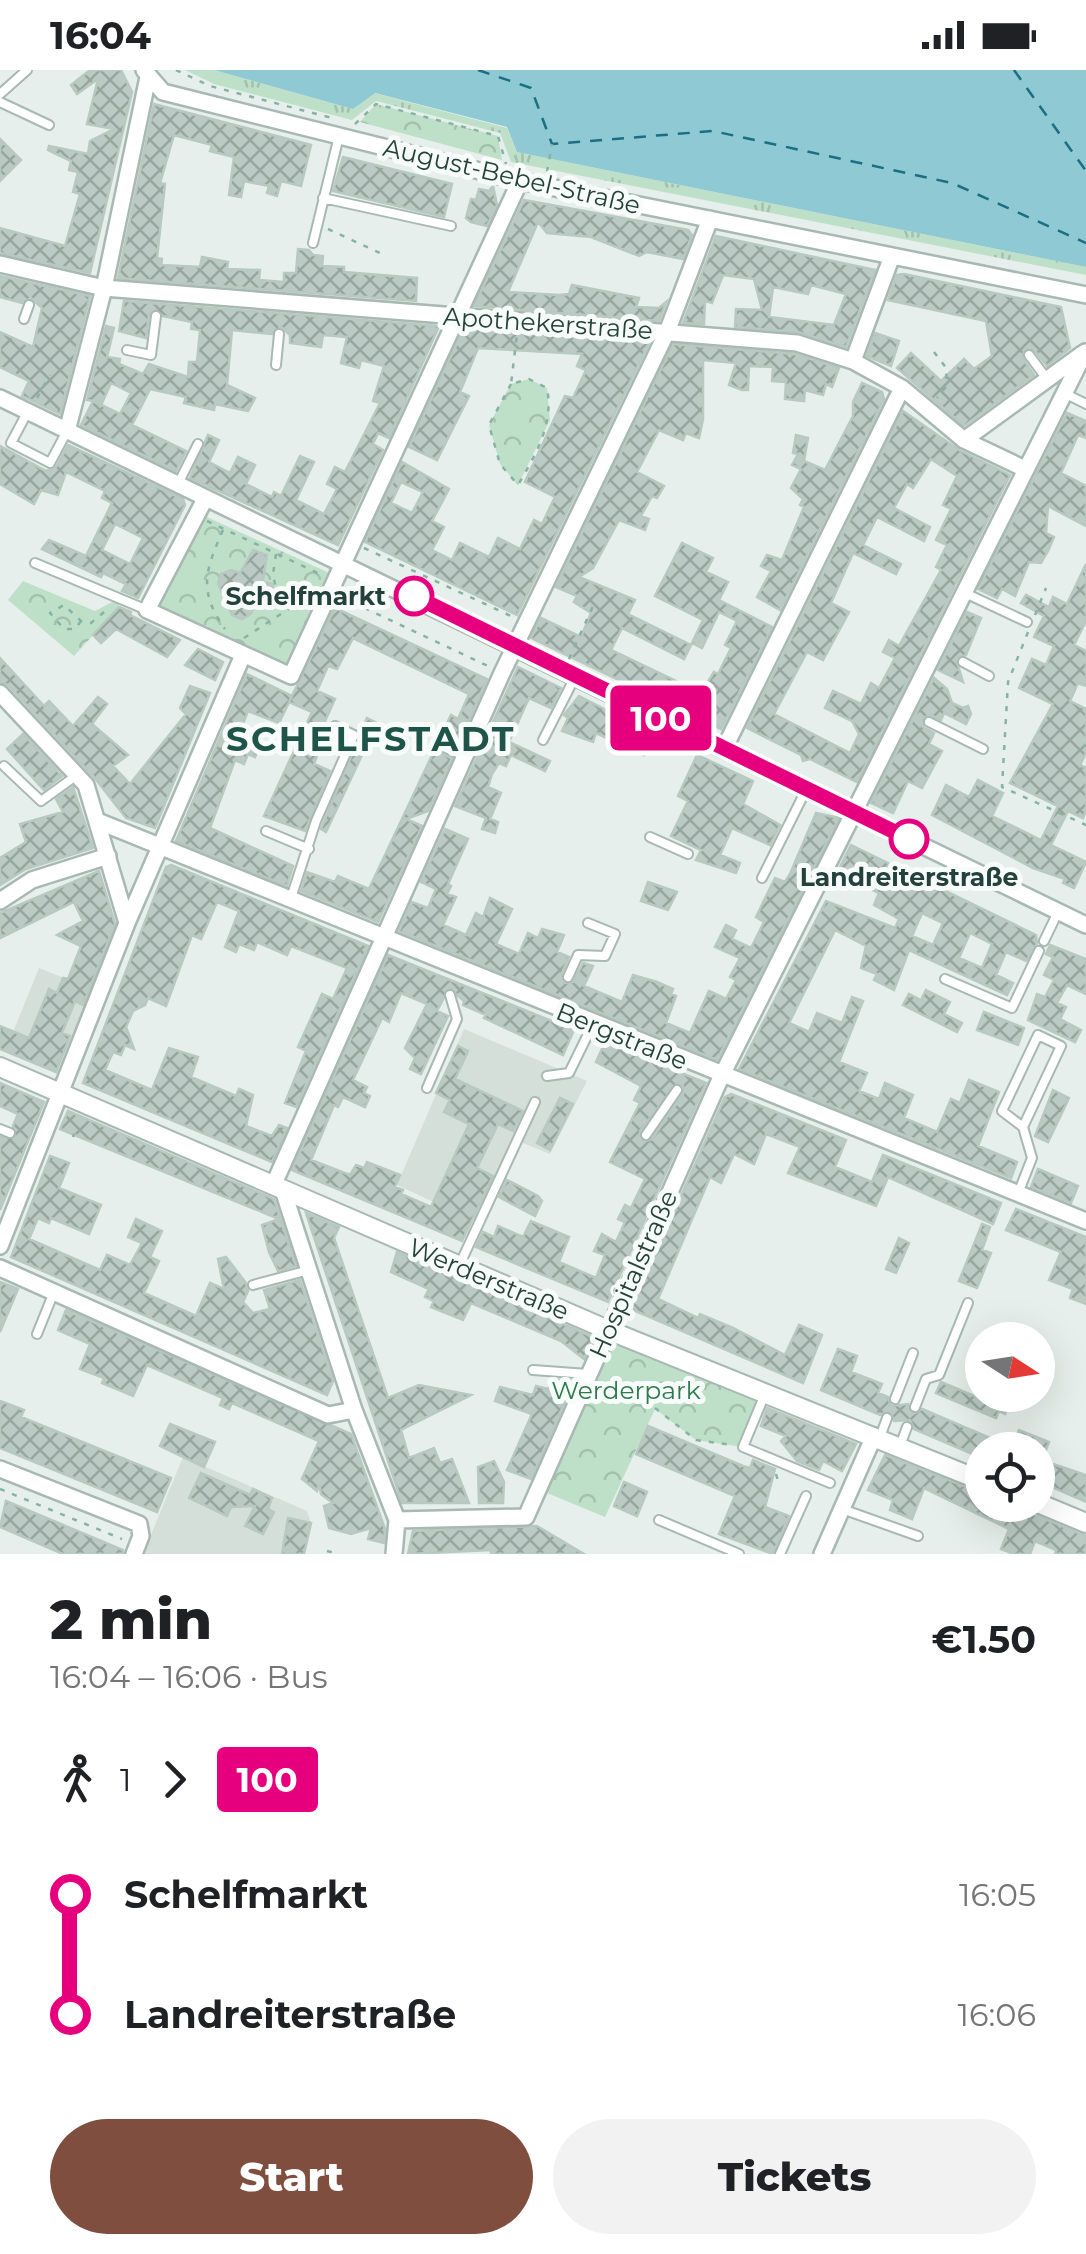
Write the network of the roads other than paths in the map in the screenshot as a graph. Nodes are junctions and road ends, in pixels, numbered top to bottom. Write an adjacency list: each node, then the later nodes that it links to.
1 (27, 70): 3 (lane)
2 (146, 73): 6 (street, August-Bebel-Straße); 14 (street)
3 (0, 94)
4 (0, 102): 5 (lane)
5 (50, 125)
6 (339, 136): 7 (street, August-Bebel-Straße); 8 (lane)
7 (524, 173): 9 (street, August-Bebel-Straße); 18 (street)
8 (323, 198): 10 (lane); 11 (lane)
9 (710, 219): 12 (street, August-Bebel-Straße); 20 (street)
10 (451, 226)
11 (312, 243)
12 (892, 256): 15 (street, August-Bebel-Straße); 25 (street)
13 (0, 264): 14 (street, Apothekerstraße)
14 (104, 288): 18 (street, Apothekerstraße); 33 (street)
15 (1086, 295)
16 (29, 305): 19 (lane)
17 (156, 316): 22 (lane)
18 (455, 317): 20 (street, Apothekerstraße); 40 (street)
19 (24, 319)
20 (667, 332): 25 (street, Apothekerstraße); 44 (street)
21 (279, 334): 26 (lane)
22 (127, 350)
23 (1085, 351): 27 (street); 29 (street)
24 (1029, 355): 27 (lane)
25 (852, 361): 28 (street, Apothekerstraße)
26 (276, 365)
27 (1048, 379): 34 (street)
28 (902, 388): 34 (street, Apothekerstraße); 54 (street)
29 (1064, 393): 31 (lane); 36 (street)
30 (0, 398): 32 (street)
31 (1086, 404)
32 (28, 412): 33 (street); 33 (lane)
33 (67, 431): 37 (street)
34 (964, 440): 36 (street, Apothekerstraße)
35 (198, 444): 37 (lane)
36 (1025, 468): 41 (street)
37 (178, 486): 38 (street)
38 (204, 499): 40 (street); 42 (street)
39 (35, 563): 42 (lane)
40 (344, 564): 44 (street); 45 (street)
41 (965, 593): 43 (lane); 60 (street)
42 (147, 610): 45 (street)
43 (1027, 622)
44 (515, 645): 47 (street); 56 (street)
45 (238, 653): 64 (street)
46 (963, 662): 48 (lane)
47 (570, 673): 52 (lane); 54 (street)
48 (989, 676)
49 (0, 692): 58 (street)
50 (930, 722): 55 (lane)
51 (335, 726): 65 (lane)
52 (543, 740)
53 (439, 744): 56 (lane)
54 (724, 749): 59 (street)
55 (983, 749)
56 (465, 756): 75 (street)
57 (4, 766): 58 (lane)
58 (81, 780): 61 (street)
59 (807, 788): 60 (street); 68 (lane)
60 (855, 812): 71 (street); 84 (street)
61 (100, 822): 64 (street, Bergstraße); 67 (street)
62 (266, 831): 65 (lane)
63 (650, 837): 66 (lane)
64 (160, 849): 69 (street, Bergstraße); 72 (street)
65 (309, 849): 69 (lane)
66 (688, 854)
67 (108, 856): 70 (street); 72 (street)
68 (762, 878)
69 (291, 898): 75 (street, Bergstraße)
70 (0, 901)
71 (1058, 912): 74 (street); 76 (lane)
72 (127, 923): 87 (street)
73 (588, 923): 78 (lane)
74 (1086, 925)
75 (386, 937): 81 (street, Bergstraße); 93 (street)
76 (1044, 941)
77 (1040, 951): 79 (lane)
78 (568, 977)
79 (945, 980)
80 (450, 995): 85 (lane)
81 (592, 1024): 83 (lane); 84 (street, Bergstraße)
82 (0, 1068): 87 (street, Werderstraße)
83 (547, 1076)
84 (722, 1077): 94 (street, Bergstraße); 103 (street, Hospitalstraße)
85 (428, 1088)
86 (677, 1090): 92 (lane)
87 (62, 1094): 93 (street, Werderstraße); 96 (street)
88 (535, 1102): 97 (lane)
89 (1023, 1128): 89 (lane); 94 (lane)
90 (0, 1129): 91 (lane)
91 (10, 1133)
92 (646, 1135)
93 (278, 1188): 97 (street, Werderstraße); 99 (street)
94 (1017, 1196): 95 (street, Bergstraße)
95 (1086, 1222)
96 (0, 1246)
97 (459, 1266): 103 (street, Werderstraße)
98 (0, 1268): 101 (street)
99 (308, 1270): 100 (lane); 111 (street)
100 (252, 1285)
101 (54, 1292): 104 (lane); 111 (street)
102 (968, 1302): 110 (lane)
103 (608, 1330): 107 (street, Hospitalstraße); 108 (street, Werderstraße)
104 (37, 1334)
105 (913, 1352): 109 (lane)
106 (533, 1370): 107 (lane)
107 (588, 1374): 122 (street, Hospitalstraße)
108 (766, 1393): 114 (street, Werderstraße); 118 (lane)
109 (894, 1399)
110 (915, 1407)
111 (354, 1410): 122 (street)
112 (887, 1418): 114 (lane)
113 (907, 1426): 115 (lane)
114 (877, 1437): 115 (street, Werderstraße); 120 (street)
115 (899, 1446): 116 (street, Werderstraße)
116 (965, 1474)
117 (1, 1478): 126 (street)
118 (830, 1482)
119 (806, 1496): 129 (lane)
120 (842, 1509): 125 (lane); 130 (street)
121 (1055, 1510): 124 (street)
122 (397, 1520): 127 (street)
123 (659, 1520): 128 (lane)
124 (1086, 1524)
125 (918, 1536)
126 (136, 1550)
127 (394, 1554)
128 (739, 1554)
129 (780, 1554)
130 (822, 1554)

